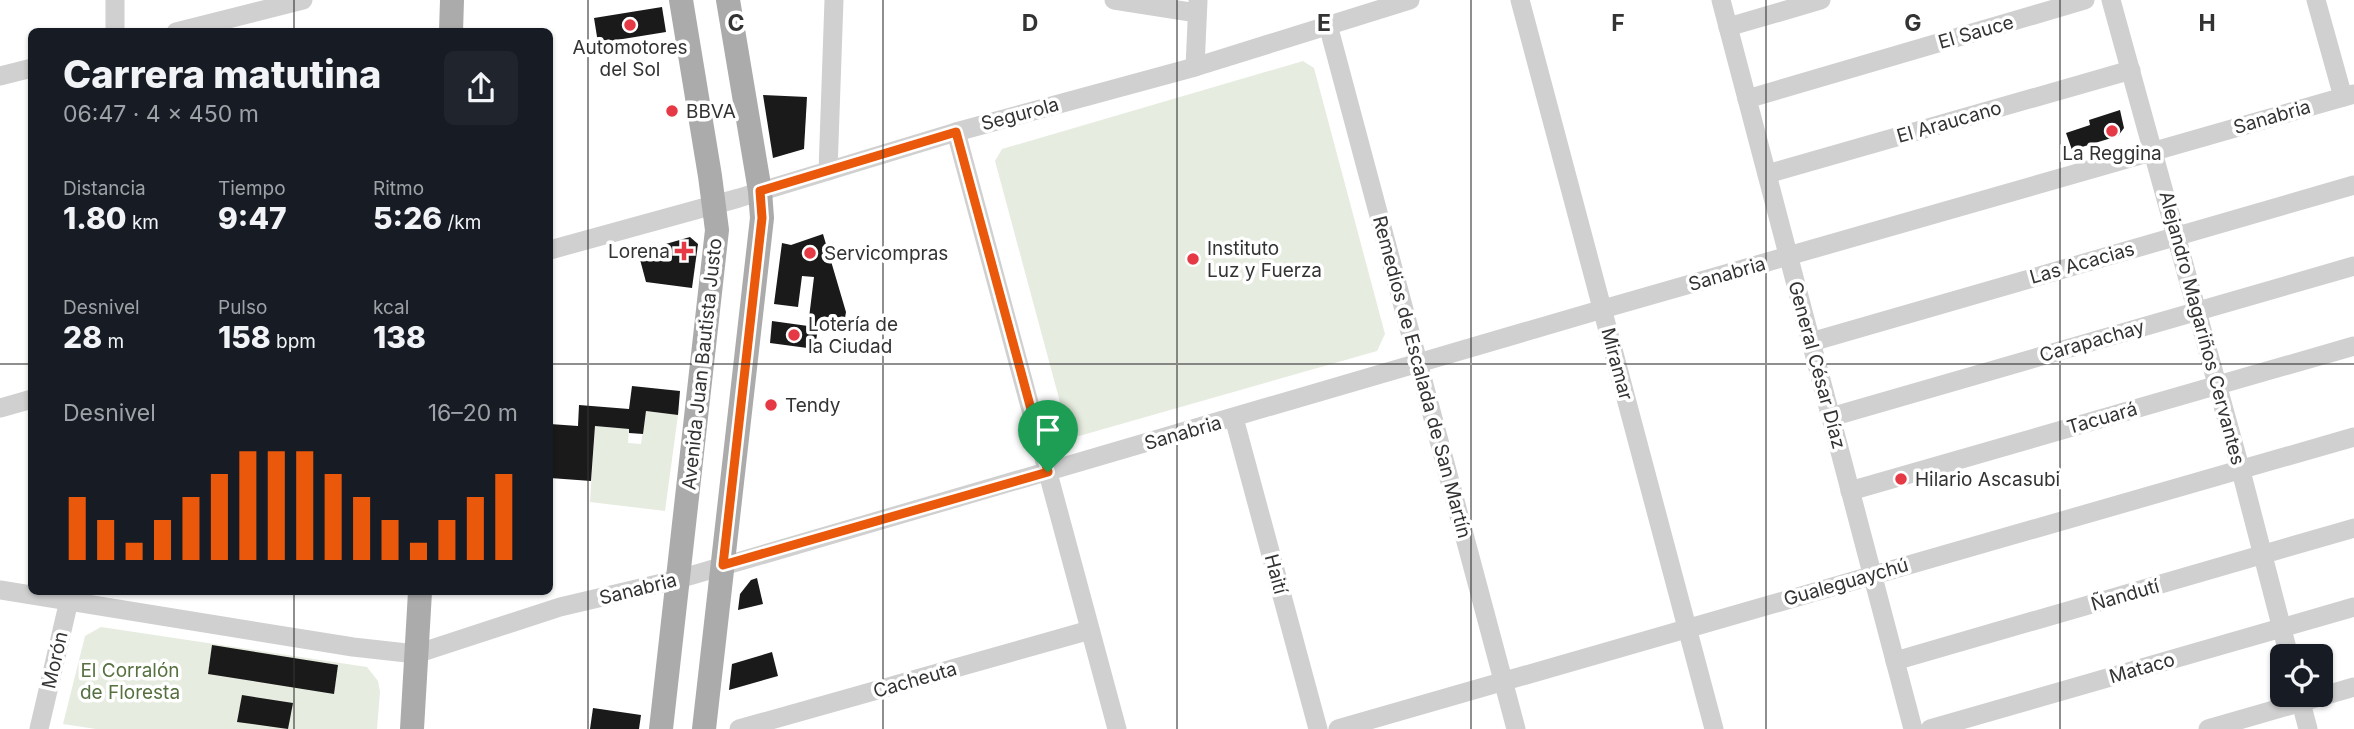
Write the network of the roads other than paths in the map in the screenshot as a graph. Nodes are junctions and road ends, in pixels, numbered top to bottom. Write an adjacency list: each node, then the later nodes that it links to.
1 (115, 0): 18 (street)
2 (303, 0): 19 (street)
3 (452, 0): 20 (main road)
4 (681, 0): 33 (main road, Avenida Juan Bautista Justo)
5 (728, 0): 32 (main road)
6 (834, 0): 29 (street)
7 (1114, 0): 15 (street)
8 (1410, 0): 16 (street, Segurola)
9 (1520, 0): 38 (street, Miramar)
10 (1721, 0): 17 (street, General César Díaz)
11 (1821, 0): 17 (street)
12 (2085, 0): 26 (street, El Sauce)
13 (2111, 0): 23 (street, Alejandro Magariños Cervantes)
14 (2316, 0): 25 (street)
15 (1197, 7): 21 (street)
16 (1328, 24): 21 (street, Segurola); 42 (street, Remedios de Escalada de San Martín)
17 (1728, 27): 26 (street, General César Díaz)
18 (115, 28)
19 (192, 28)
20 (451, 28)
21 (1195, 66): 27 (street, Segurola)
22 (28, 69): 24 (street)
23 (2131, 70): 28 (street, Alejandro Magariños Cervantes); 30 (street, El Araucano)
24 (0, 76)
25 (2348, 96): 28 (street, Sanabria)
26 (1747, 99): 30 (street, General César Díaz)
27 (956, 132): 29 (street, Segurola); 50 (street)
28 (2153, 151): 34 (street, Alejandro Magariños Cervantes); 36 (street, Sanabria)
29 (828, 171): 32 (street, Segurola)
30 (1767, 174): 36 (street, General César Díaz)
31 (2354, 185): 34 (street, Las Acacias)
32 (760, 191): 33 (street, Segurola); 54 (main road)
33 (714, 204): 35 (street, Segurola); 56 (main road, Avenida Juan Bautista Justo)
34 (2176, 236): 39 (street, Alejandro Magariños Cervantes); 40 (street, Las Acacias)
35 (553, 249)
36 (1789, 257): 38 (street, Sanabria); 40 (street, General César Díaz)
37 (2354, 265): 39 (street, Carapachay)
38 (1603, 309): 42 (street, Sanabria); 62 (street, Miramar)
39 (2197, 311): 43 (street, Alejandro Magariños Cervantes); 46 (street, Carapachay)
40 (1811, 342): 46 (street, General César Díaz)
41 (2354, 346): 43 (street, Tacuará)
42 (1419, 364): 47 (street, Sanabria); 68 (street, Remedios de Escalada de San Martín)
43 (2218, 385): 49 (street, Alejandro Magariños Cervantes); 51 (street, Tacuará)
44 (28, 400): 45 (street)
45 (0, 408)
46 (1831, 416): 51 (street, General César Díaz)
47 (1234, 418): 50 (street, Sanabria); 79 (street, Haití)
48 (2354, 437): 49 (street, Gualeguaychú)
49 (2241, 471): 53 (street, Alejandro Magariños Cervantes); 55 (street, Gualeguaychú)
50 (1048, 472): 54 (street, Sanabria); 64 (street)
51 (1850, 491): 55 (street, General César Díaz)
52 (2354, 528): 53 (street, Ñandutí)
53 (2263, 555): 63 (street, Alejandro Magariños Cervantes); 67 (street, Ñandutí)
54 (723, 565): 56 (street, Sanabria); 76 (main road)
55 (1872, 575): 62 (street, Gualeguaychú); 67 (street, General César Díaz)
56 (679, 579): 66 (street, Sanabria); 75 (main road, Avenida Juan Bautista Justo)
57 (0, 590): 58 (street, Sanabria)
58 (28, 592)
59 (420, 595): 66 (main road)
60 (70, 596): 66 (street, Sanabria); 73 (street, Morón)
61 (2354, 607): 63 (street, Mataco)
62 (1687, 628): 68 (street, Gualeguaychú); 82 (street, Miramar)
63 (2282, 628): 65 (street, Alejandro Magariños Cervantes); 84 (street, Mataco)
64 (1090, 630): 77 (street, Cacheuta); 78 (street)
65 (2286, 644)
66 (416, 654): 74 (main road)
67 (1895, 661): 83 (street, General César Díaz)
68 (1503, 682): 80 (street, Gualeguaychú); 81 (street, Remedios de Escalada de San Martín)
69 (2354, 687): 70 (street)
70 (2333, 692)
71 (2275, 707): 85 (street)
72 (2302, 707): 86 (street)
73 (39, 729)
74 (412, 729)
75 (661, 729)
76 (704, 729)
77 (739, 729)
78 (1117, 729)
79 (1318, 729)
80 (1338, 729)
81 (1516, 729)
82 (1714, 729)
83 (1913, 729)
84 (1930, 729)
85 (2208, 729)
86 (2308, 729)

